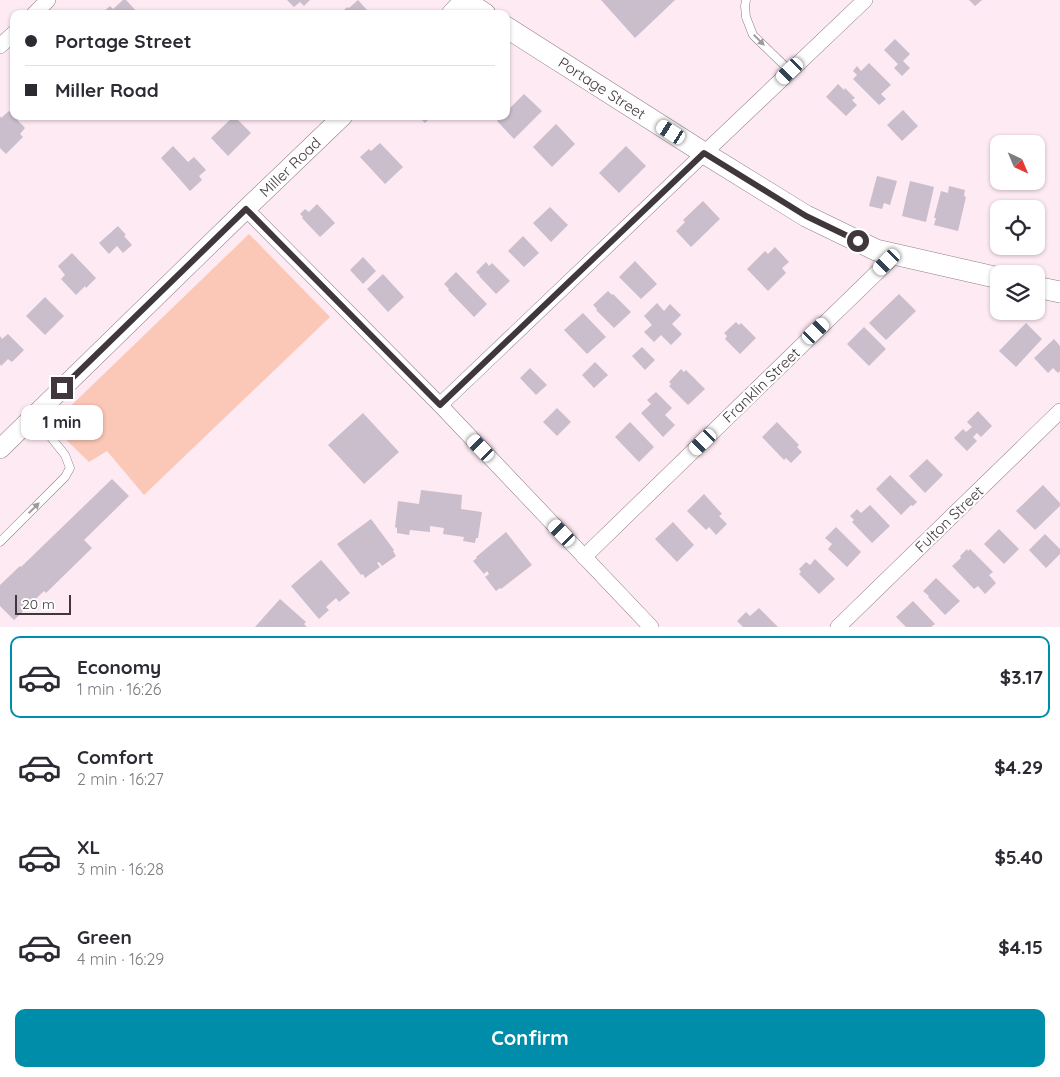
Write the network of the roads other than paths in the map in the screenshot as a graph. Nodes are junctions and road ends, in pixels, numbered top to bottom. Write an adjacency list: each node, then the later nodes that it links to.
1 (48, 0): 5 (street)
2 (464, 0): 6 (street); 7 (main road)
3 (746, 0): 11 (lane, one-way to 11)
4 (865, 0): 11 (street)
5 (38, 10)
6 (454, 10)
7 (479, 10)
8 (510, 30): 13 (main road, Portage Street)
9 (10, 37): 10 (street)
10 (0, 46)
11 (790, 71): 13 (street)
12 (339, 120): 14 (street, Miller Road)
13 (704, 153): 15 (main road, Portage Street); 19 (street)
14 (246, 209): 19 (street); 21 (street, Miller Road)
15 (895, 255): 16 (main road, Portage Street); 24 (street, Franklin Street)
16 (990, 276)
17 (1045, 289): 18 (main road)
18 (1060, 292)
19 (440, 405): 24 (street)
20 (1060, 411): 26 (street, Fulton Street)
21 (34, 416): 22 (street, Miller Road); 23 (lane, one-way to 21)
22 (0, 449)
23 (0, 542)
24 (584, 556): 25 (street)
25 (651, 627)
26 (838, 627)

